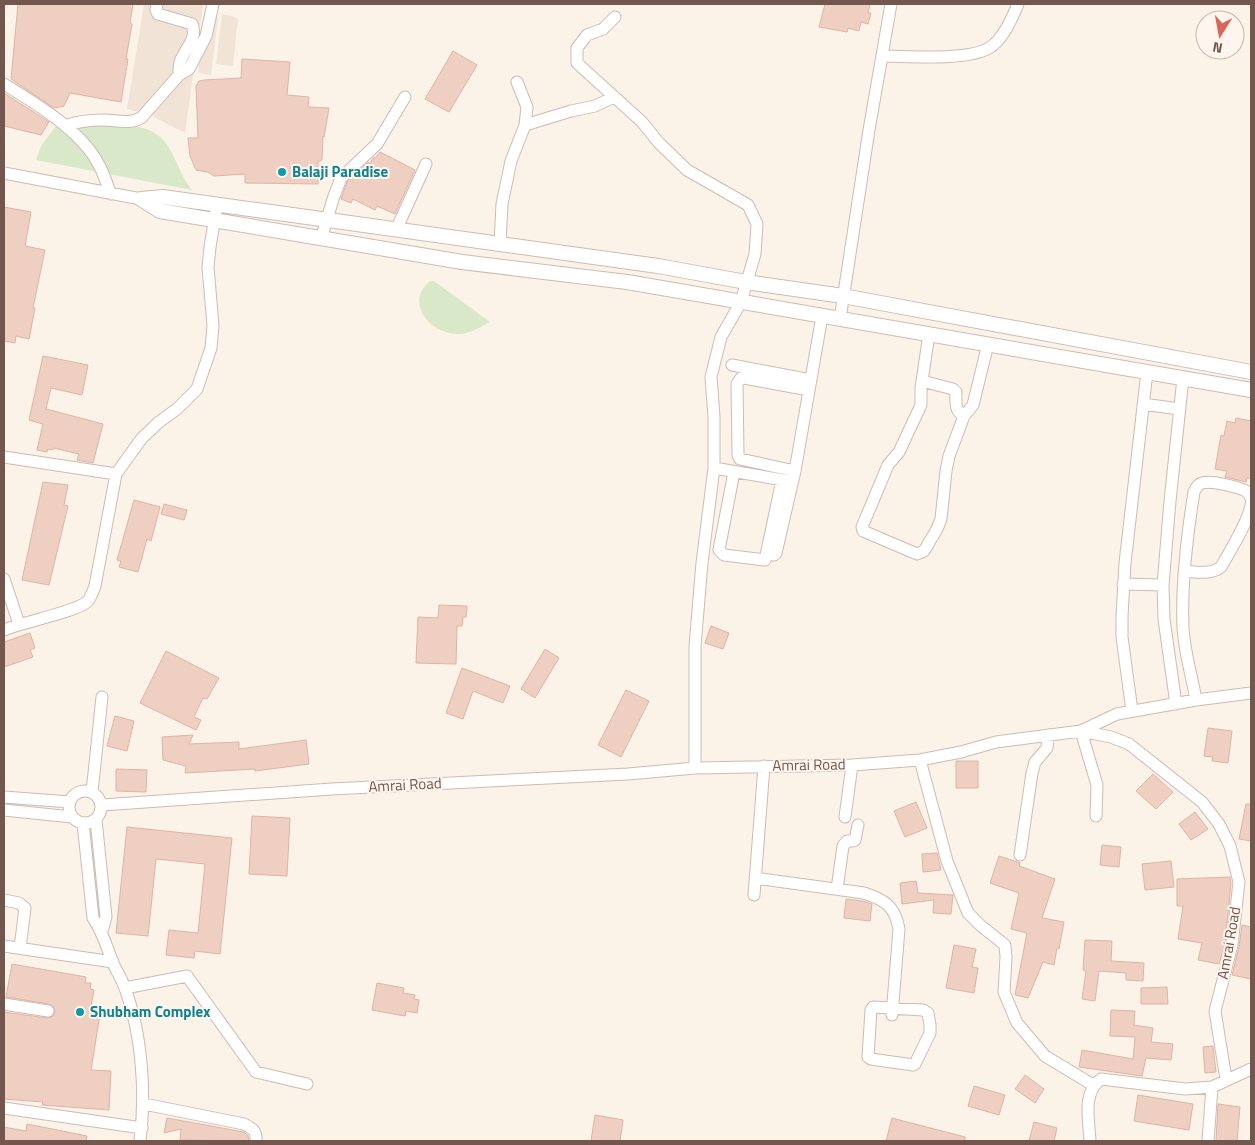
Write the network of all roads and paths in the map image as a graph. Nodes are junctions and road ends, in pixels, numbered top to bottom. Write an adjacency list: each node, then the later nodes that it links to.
1 (157, 4): 7 (street)
2 (213, 4): 7 (street)
3 (891, 4): 6 (street)
4 (1018, 4): 6 (street)
5 (615, 17): 11 (street)
6 (882, 56): 27 (street)
7 (179, 75): 13 (street)
8 (517, 82): 12 (street)
9 (4, 84): 13 (street)
10 (405, 97): 20 (street)
11 (614, 97): 12 (street); 25 (street)
12 (525, 125): 23 (street)
13 (65, 126): 16 (street)
14 (426, 164): 21 (street)
15 (4, 173): 16 (street)
16 (111, 194): 17 (street)
17 (141, 199): 18 (street); 19 (street)
18 (217, 205): 19 (street); 20 (street)
19 (214, 220): 22 (street); 46 (street)
20 (327, 220): 21 (street); 22 (street)
21 (396, 230): 23 (street)
22 (321, 239): 26 (street)
23 (500, 244): 24 (street)
24 (658, 266): 25 (street); 26 (street)
25 (746, 282): 27 (street); 28 (street)
26 (654, 287): 28 (street)
27 (844, 296): 30 (street); 35 (street)
28 (741, 302): 29 (street); 44 (street)
29 (822, 316): 30 (street); 38 (street)
30 (840, 319): 31 (street)
31 (928, 334): 32 (street); 37 (street)
32 (988, 344): 34 (street); 42 (street)
33 (732, 365): 38 (street)
34 (1147, 372): 36 (street); 40 (street)
35 (1251, 372)
36 (1182, 378): 39 (street); 41 (street)
37 (922, 381): 42 (street); 42 (street)
38 (810, 385): 47 (street); 47 (street)
39 (1251, 390)
40 (1143, 404): 41 (street); 50 (street)
41 (1179, 409): 51 (street)
42 (964, 416)
43 (4, 457): 46 (street)
44 (714, 468): 45 (street); 64 (street)
45 (734, 472): 47 (street); 47 (street)
46 (116, 474): 52 (street)
47 (790, 478)
48 (1185, 571): 48 (street); 56 (street)
49 (4, 579): 52 (street)
50 (1124, 584): 51 (street); 58 (street)
51 (1163, 585): 57 (street)
52 (19, 624): 53 (street)
53 (4, 630)
54 (1251, 693): 56 (street)
55 (102, 697): 65 (street)
56 (1196, 700): 57 (street)
57 (1176, 704): 58 (street)
58 (1132, 711): 59 (street)
59 (1081, 731): 60 (street, Amrai Road); 70 (street); 90 (street, Amrai Road)
60 (1048, 735): 61 (street, Amrai Road); 75 (street)
61 (920, 760): 62 (street, Amrai Road); 92 (street)
62 (852, 765): 63 (street, Amrai Road); 71 (street)
63 (764, 766): 64 (street, Amrai Road); 76 (street)
64 (695, 768): 68 (street, Amrai Road)
65 (92, 792): 67 (street); 68 (street)
66 (4, 797): 67 (street)
67 (70, 802): 72 (street)
68 (102, 805): 73 (street)
69 (4, 810): 72 (street)
70 (1096, 816)
71 (845, 817)
72 (78, 820): 73 (street); 80 (street)
73 (96, 820): 80 (street)
74 (858, 825): 77 (street)
75 (1020, 856)
76 (755, 878): 77 (street); 78 (street)
77 (837, 889): 88 (street)
78 (754, 895)
79 (4, 900): 82 (street)
80 (102, 931): 84 (street)
81 (4, 938): 82 (street)
82 (21, 945): 83 (street); 84 (street)
83 (4, 946)
84 (113, 962): 85 (street)
85 (125, 988): 91 (street); 94 (street)
86 (4, 1004): 87 (street)
87 (48, 1011)
88 (892, 1011): 88 (street)
89 (1251, 1068): 90 (street)
90 (1226, 1079): 93 (street)
91 (308, 1084)
92 (1093, 1085): 93 (street); 99 (street)
93 (1212, 1087): 100 (street)
94 (144, 1104): 96 (street); 98 (street)
95 (4, 1108): 96 (street)
96 (142, 1128): 97 (street)
97 (140, 1141)
98 (256, 1141)
99 (1090, 1141)
100 (1208, 1141)

